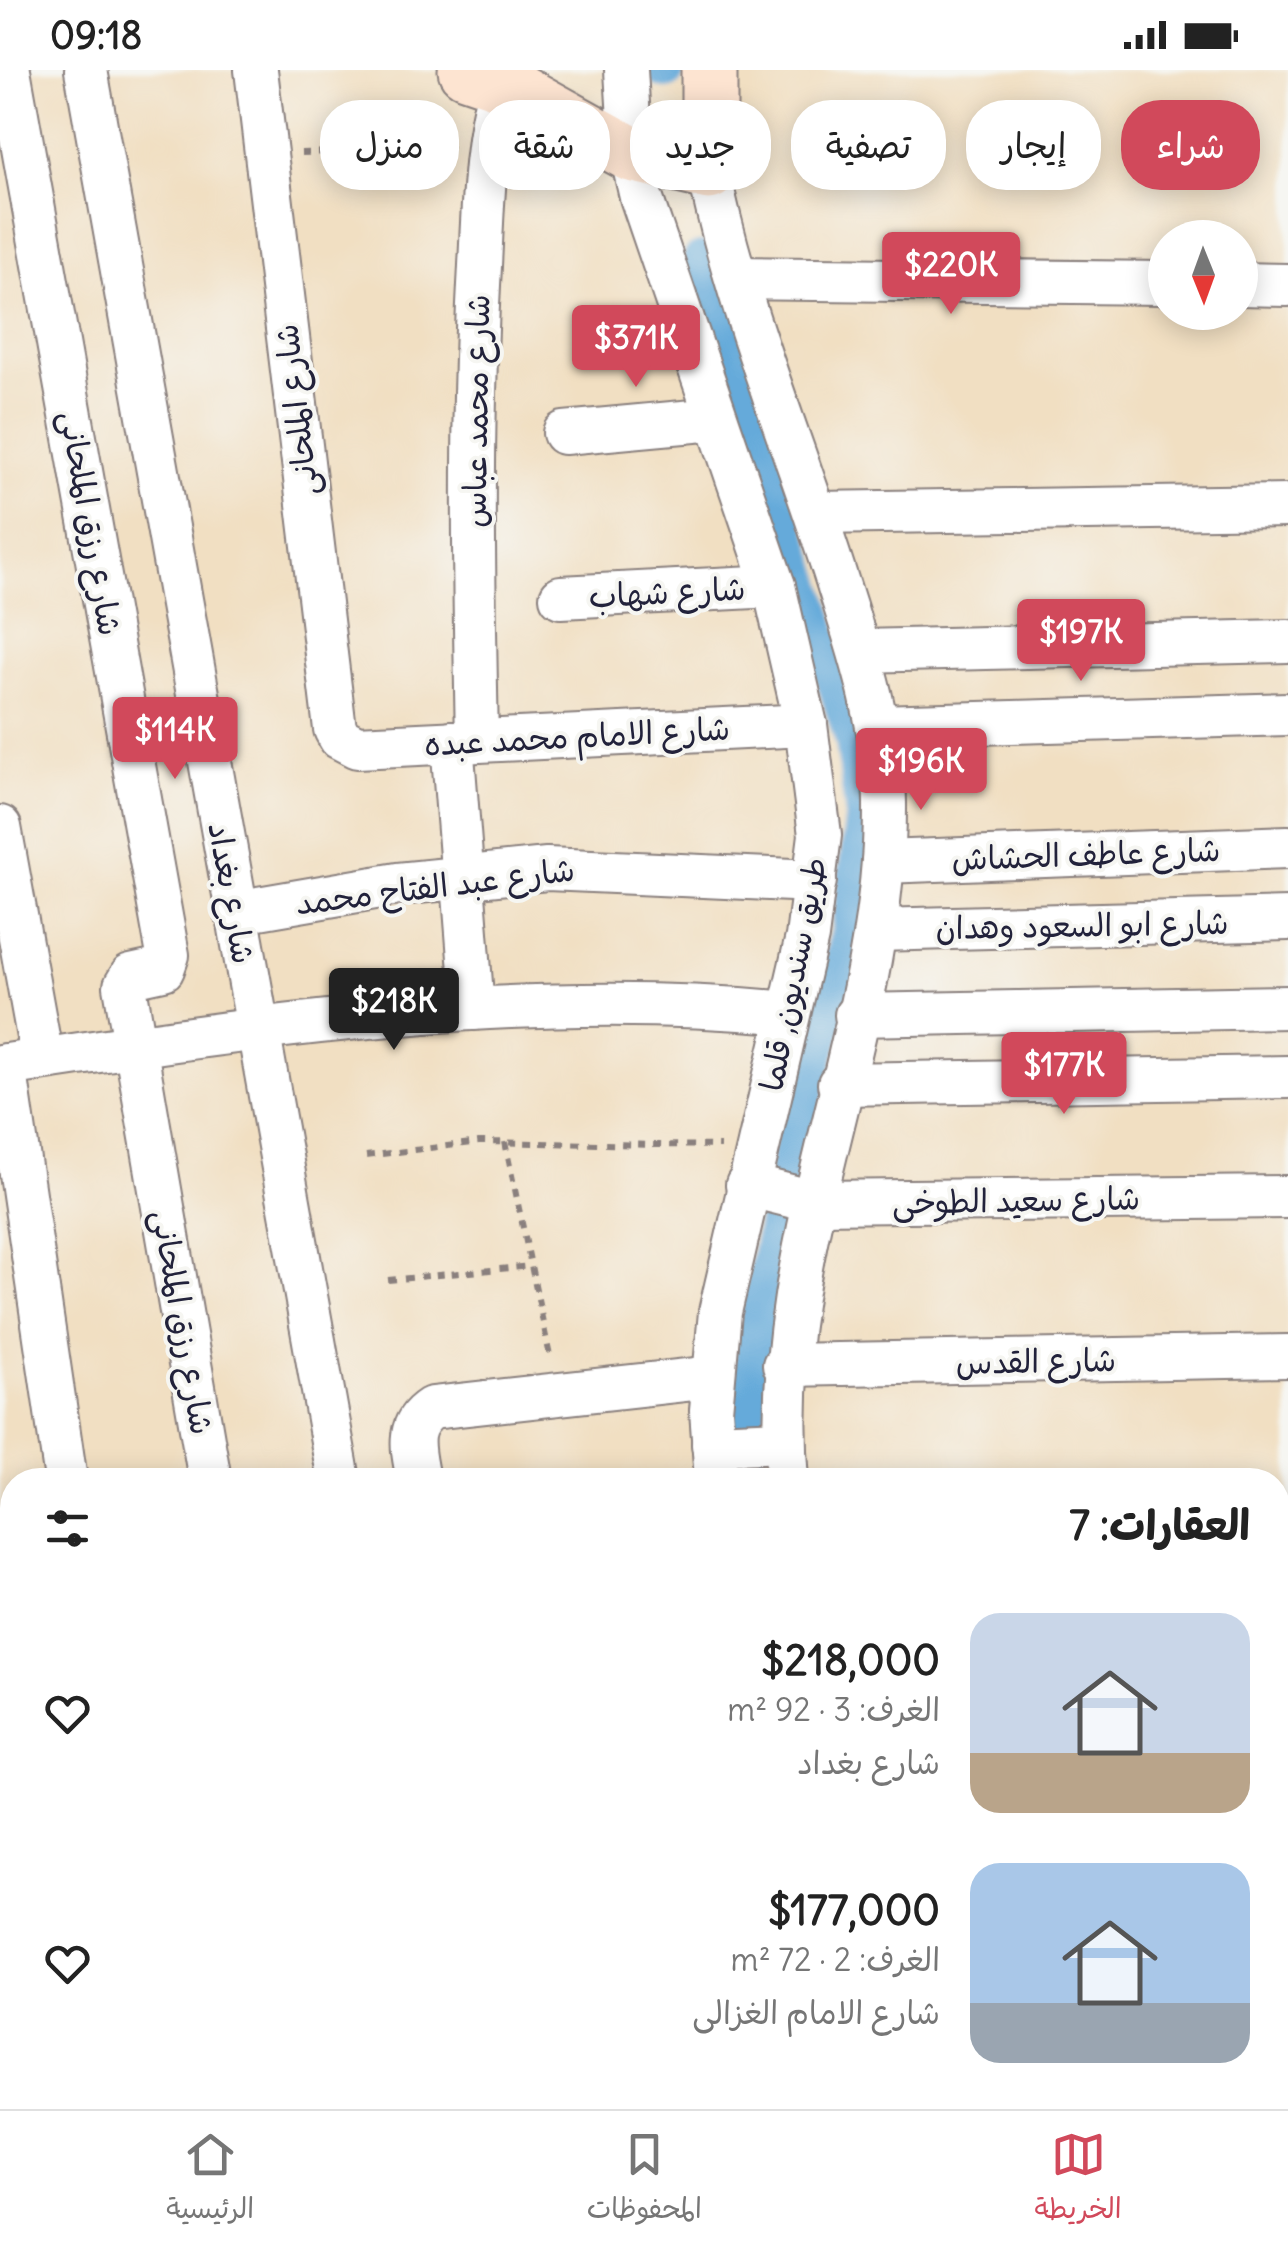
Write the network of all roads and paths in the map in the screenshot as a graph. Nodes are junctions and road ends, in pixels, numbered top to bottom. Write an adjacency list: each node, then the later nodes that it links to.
1 (9, 70): 45 (street, شارع رزق الملحانى)
2 (86, 70): 37 (street, شارع بغداد)
3 (256, 70): 11 (street, شارع الملحانى)
4 (626, 70): 8 (street, طريق سنديون, قلما)
5 (708, 70): 7 (street, طريق سنديون, قلما)
6 (484, 76): 10 (street)
7 (708, 100)
8 (630, 126)
9 (479, 148): 11 (path)
10 (630, 153)
11 (264, 154): 31 (street, شارع الملحانى)
12 (484, 190): 30 (street, شارع محمد عباس)
13 (643, 190): 19 (street, طريق سنديون, قلما)
14 (714, 190): 15 (street, طريق سنديون, قلما)
15 (738, 278): 16 (street); 22 (street, طريق سنديون, قلما)
16 (1148, 283)
17 (1258, 284): 18 (street)
18 (1288, 285)
19 (716, 419): 20 (street); 23 (street, طريق سنديون, قلما)
20 (564, 433)
21 (1288, 506): 22 (street)
22 (816, 513): 26 (street, طريق سنديون, قلما)
23 (774, 586): 24 (street, شارع شهاب); 28 (street, طريق سنديون, قلما)
24 (561, 597)
25 (1288, 642): 26 (street)
26 (860, 651): 29 (street, طريق سنديون, قلما)
27 (1288, 714): 29 (street)
28 (806, 724): 30 (street, شارع الامام محمد عبده); 36 (street, طريق سنديون, قلما)
29 (877, 726): 34 (street, طريق سنديون, قلما)
30 (464, 742): 31 (street, شارع الامام محمد عبده); 35 (street, شارع محمد عباس)
31 (348, 744)
32 (0, 827): 46 (street)
33 (1288, 847): 34 (street, شارع عاطف الحشاش)
34 (884, 862): 39 (street, طريق سنديون, قلما)
35 (462, 876): 36 (street, شارع عبد الفتاح محمد); 37 (street, شارع عبد الفتاح محمد); 41 (street, شارع محمد عباس)
36 (815, 880): 42 (street, طريق سنديون, قلما)
37 (235, 912): 44 (street, شارع بغداد)
38 (1288, 919): 39 (street, شارع ابو السعود وهدان)
39 (876, 930): 43 (street, طريق سنديون, قلما)
40 (1288, 1007): 43 (street)
41 (473, 1009): 42 (street); 44 (street)
42 (788, 1014): 51 (street, طريق سنديون, قلما)
43 (856, 1015): 48 (street, طريق سنديون, قلما)
44 (256, 1029): 45 (street); 64 (street, شارع بغداد)
45 (135, 1046): 46 (street); 63 (street, شارع رزق الملحانى)
46 (16, 1063): 62 (street)
47 (1288, 1077): 48 (street)
48 (839, 1084): 53 (street, طريق سنديون, قلما)
49 (505, 1142): 50 (path); 51 (path); 54 (path)
50 (366, 1156)
51 (752, 1166): 53 (street, شارع سعيد الطوخى); 58 (street, طريق سنديون, قلما)
52 (1288, 1197): 53 (street, شارع سعيد الطوخى)
53 (814, 1202): 57 (street, طريق سنديون, قلما)
54 (531, 1266): 55 (path); 59 (path)
55 (388, 1280)
56 (1288, 1356): 57 (street, شارع القدس)
57 (784, 1365): 60 (street, طريق سنديون, قلما)
58 (713, 1377): 59 (street); 61 (street, طريق سنديون, قلما)
59 (558, 1392): 65 (street)
60 (786, 1460): 61 (street)
61 (714, 1462)
62 (65, 1468)
63 (208, 1468)
64 (337, 1468)
65 (416, 1468)

